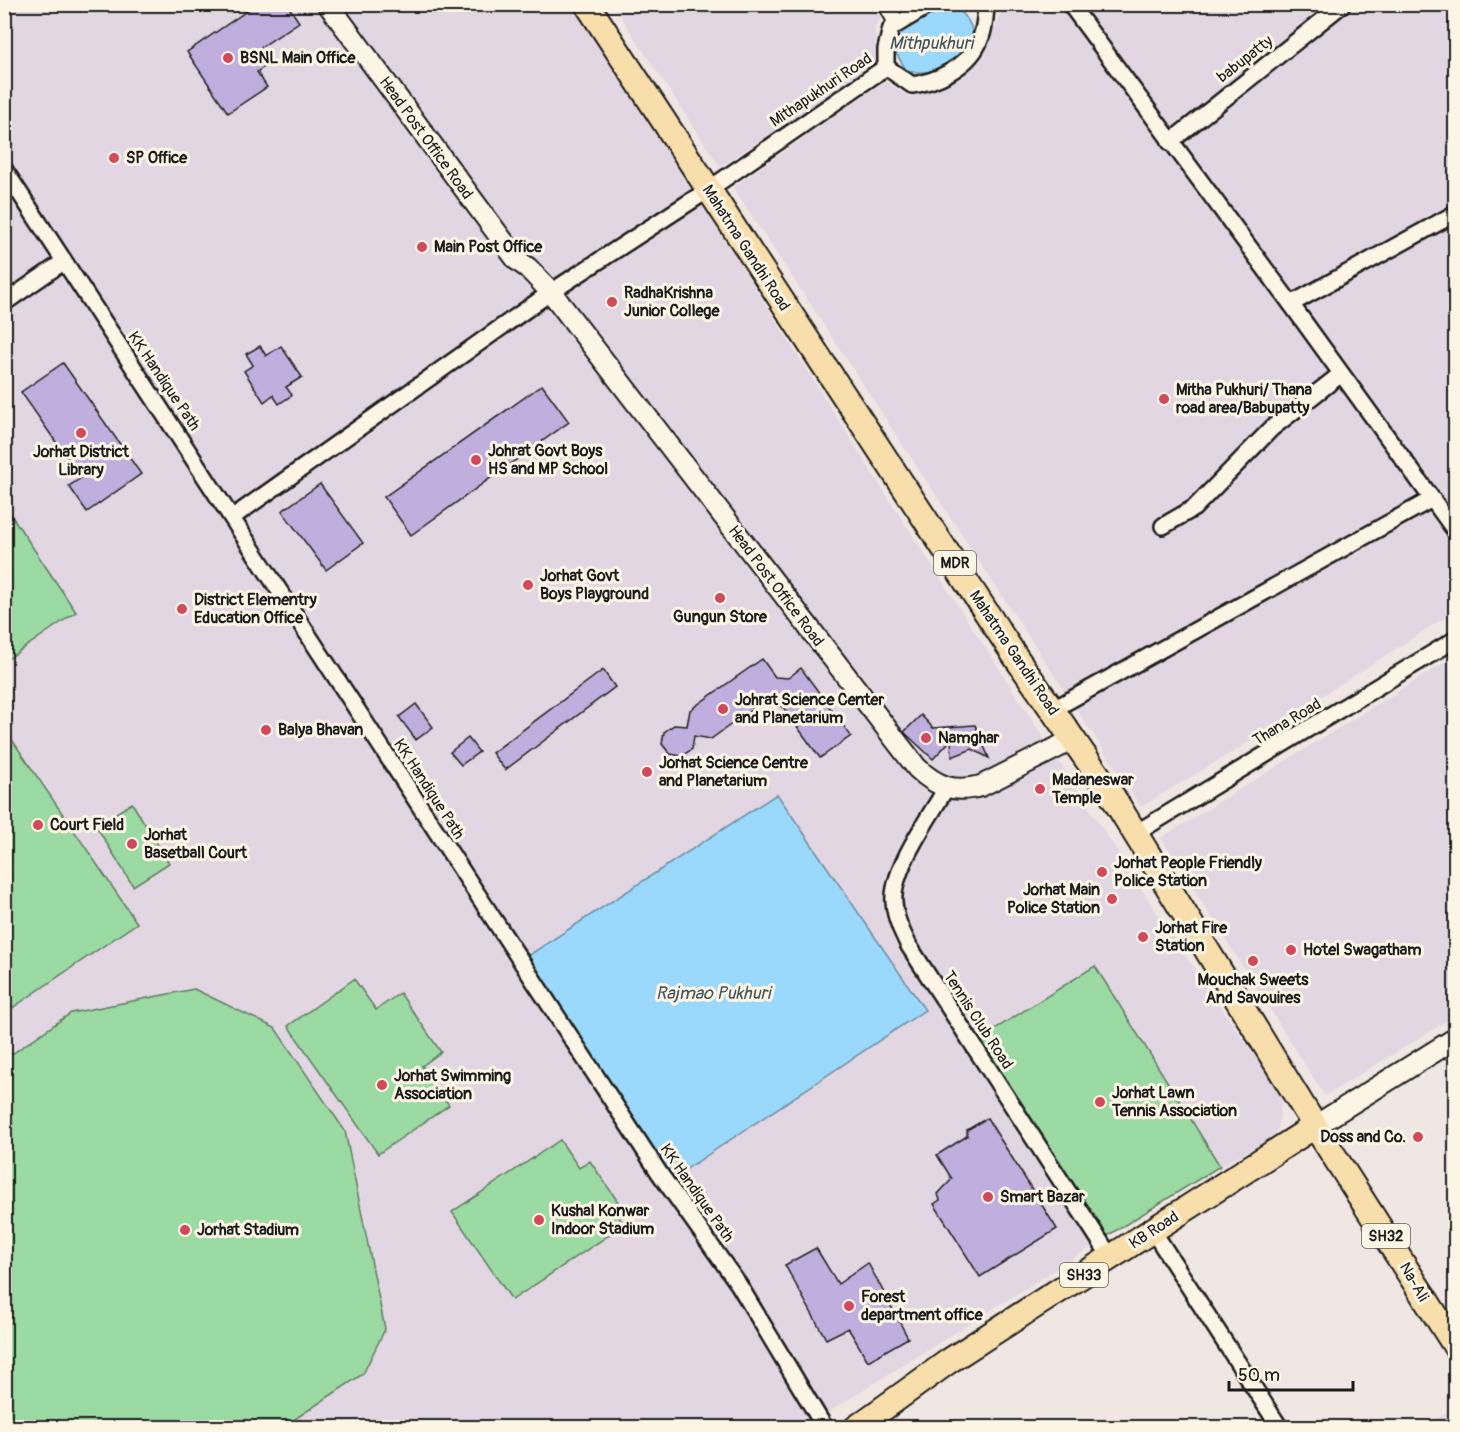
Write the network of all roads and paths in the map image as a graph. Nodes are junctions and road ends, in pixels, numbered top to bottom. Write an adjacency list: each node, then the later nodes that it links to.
1 (328, 4): 16 (street, Head Post Office Road)
2 (341, 4): 16 (street, Head Post Office Road)
3 (587, 4): 13 (main road, Mahatma Gandhi Road / MDR)
4 (886, 4): 9 (street)
5 (932, 4): 9 (street)
6 (1070, 4): 11 (street)
7 (1343, 4): 11 (street, babupatty)
8 (986, 5): 10 (street, Mithapukhuri Road)
9 (896, 22): 10 (street)
10 (886, 67): 13 (street, Mithapukhuri Road)
11 (1170, 142): 19 (street)
12 (4, 169): 15 (street, KK Handique Path)
13 (708, 190): 17 (street, Mithapukhuri Road); 26 (main road, Mahatma Gandhi Road / MDR)
14 (1455, 213): 19 (street)
15 (63, 262): 18 (street); 22 (street, KK Handique Path)
16 (528, 268): 17 (street, Head Post Office Road)
17 (551, 292): 22 (street, Mithapukhuri Road); 28 (street, Head Post Office Road)
18 (4, 303)
19 (1291, 304): 20 (street)
20 (1341, 374): 21 (street); 23 (street)
21 (1432, 500): 24 (street); 26 (street)
22 (233, 517): 35 (street, KK Handique Path)
23 (1163, 526)
24 (1455, 532)
25 (1455, 639): 29 (street, Thana Road)
26 (1052, 711): 27 (main road, Mahatma Gandhi Road / MDR)
27 (1072, 740): 28 (street); 29 (main road, Mahatma Gandhi Road / MDR)
28 (946, 788): 33 (street, Tennis Club Road)
29 (1136, 833): 31 (main road, Mahatma Gandhi Road / MDR)
30 (1455, 1038): 31 (street, KB Road)
31 (1315, 1126): 32 (main road, KB Road / SH33); 34 (main road, Na-Ali / SH32)
32 (1153, 1231): 33 (main road, KB Road / SH33); 37 (street)
33 (1111, 1258): 36 (main road, KB Road / SH33)
34 (1455, 1347)
35 (825, 1428)
36 (856, 1428)
37 (1280, 1428)

